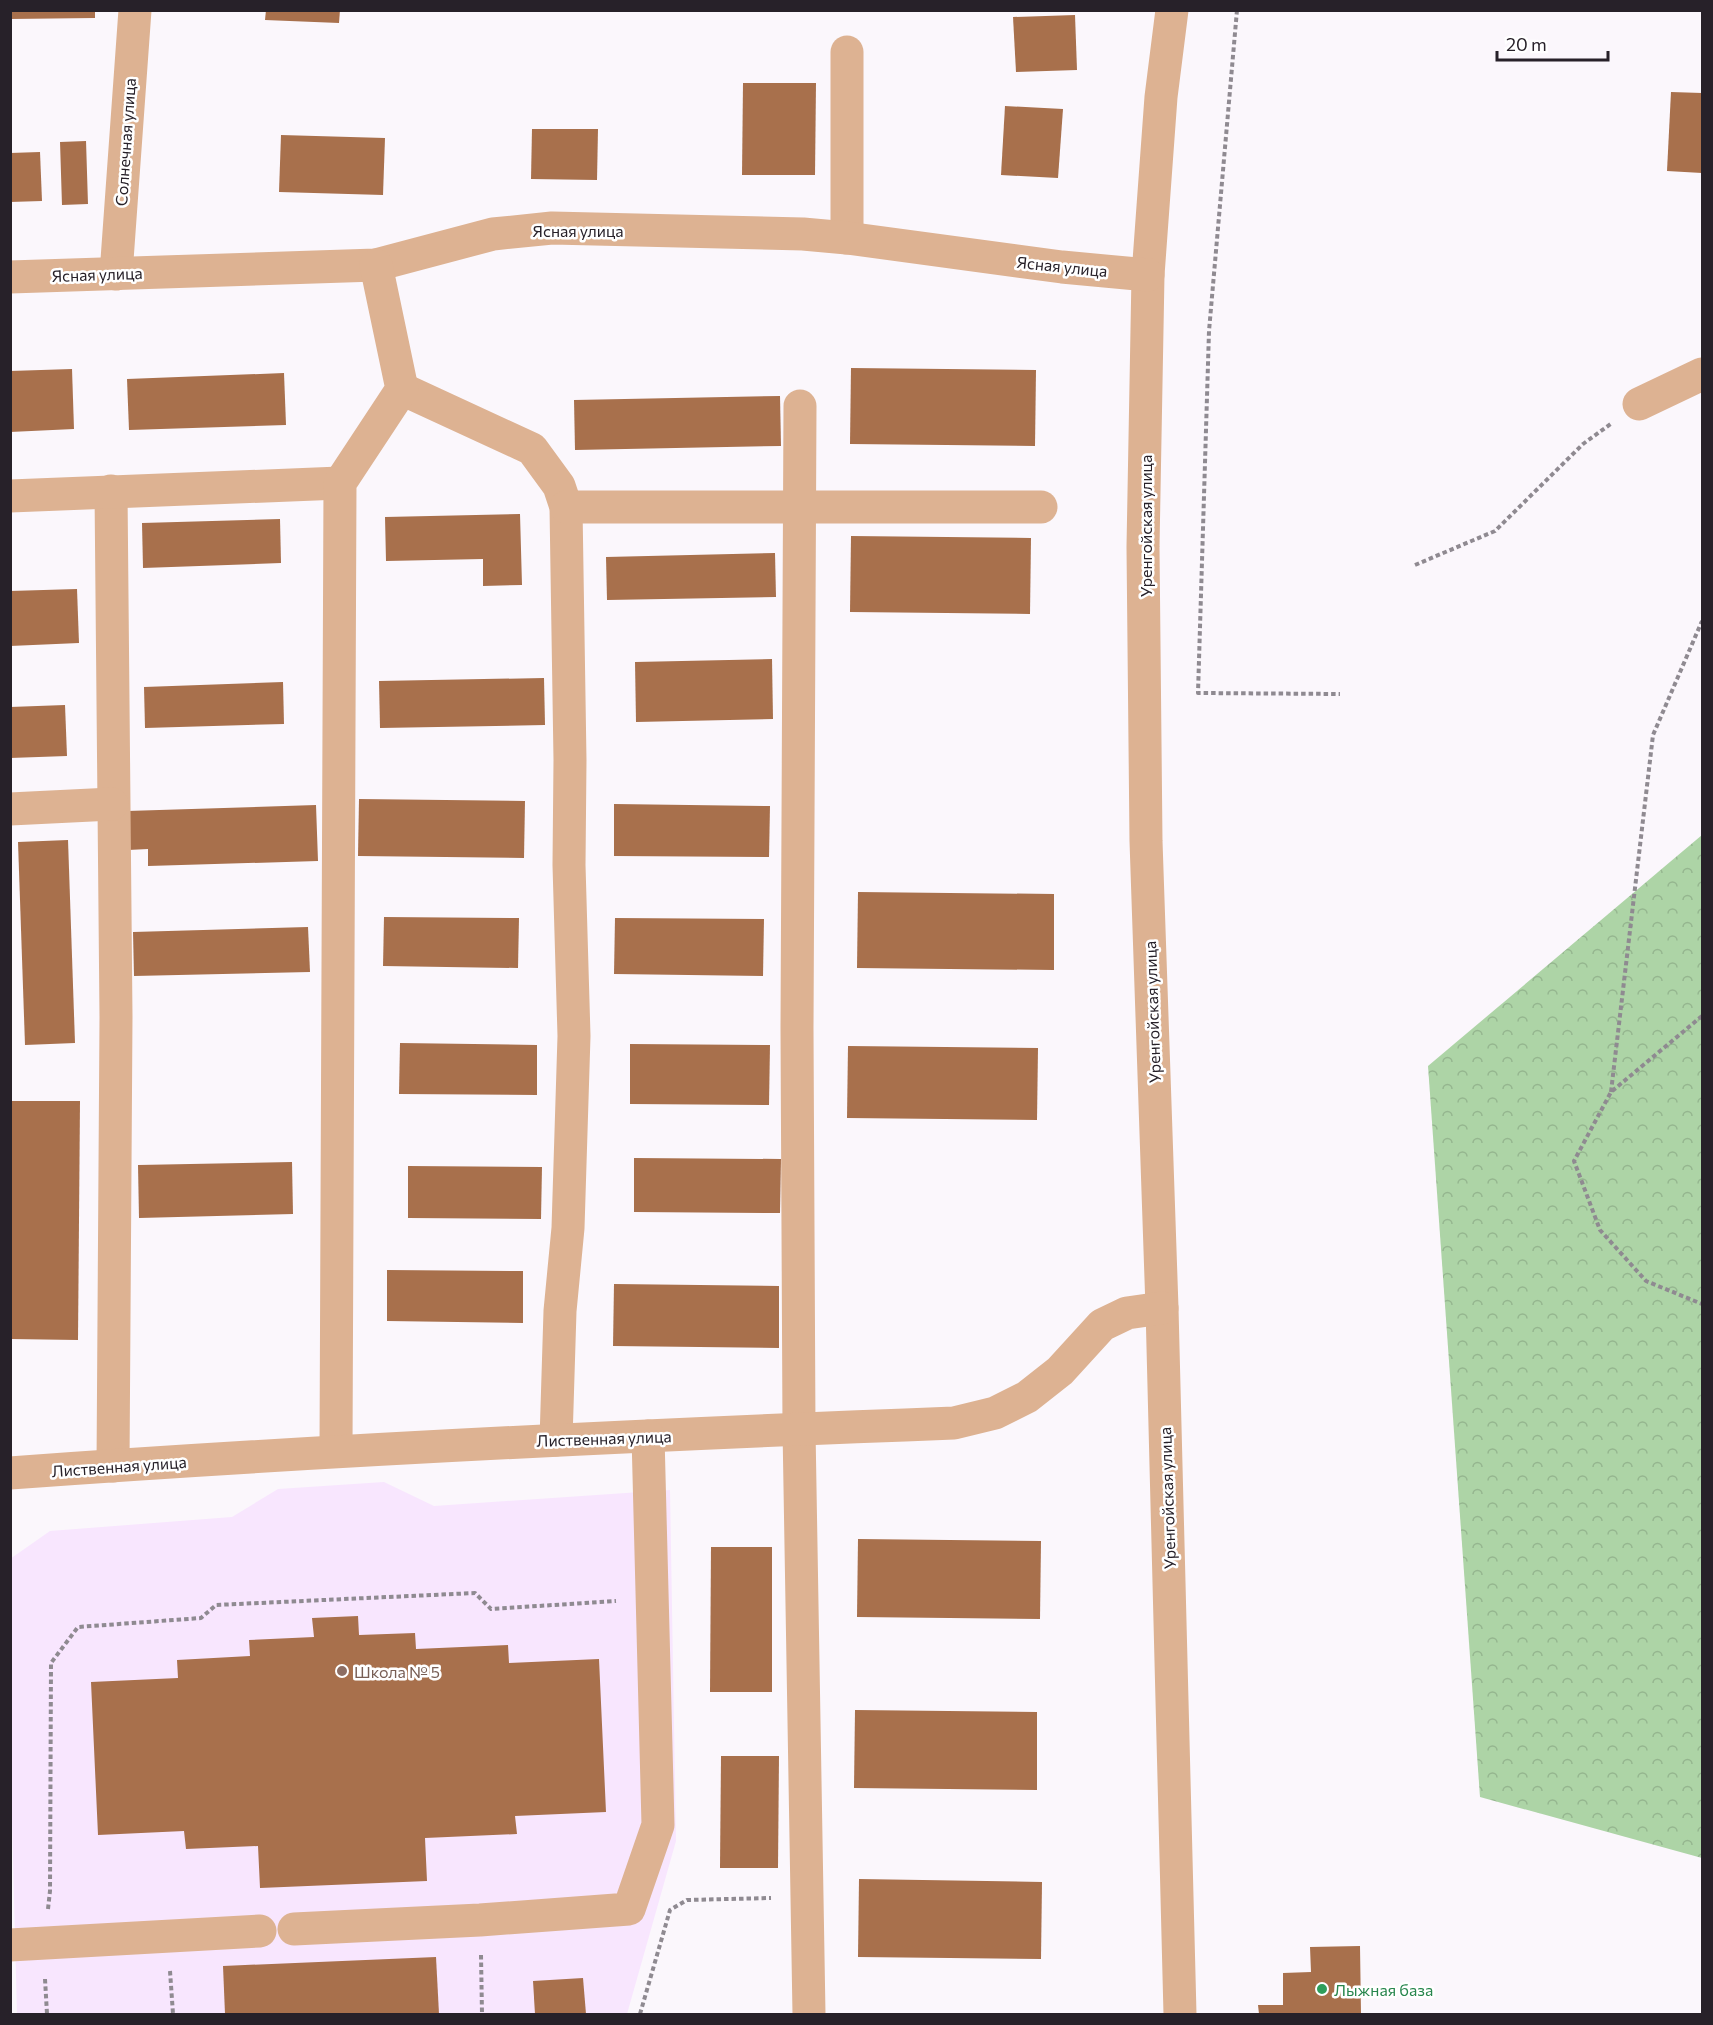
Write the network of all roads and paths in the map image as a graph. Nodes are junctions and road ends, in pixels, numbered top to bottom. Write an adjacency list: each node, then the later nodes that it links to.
1 (135, 10): 7 (street, Солнечная улица)
2 (1172, 10): 8 (street, Уренгойская улица)
3 (1237, 10): 22 (path)
4 (847, 52): 5 (street)
5 (847, 238): 6 (street, Ясная улица); 8 (street, Ясная улица)
6 (376, 265): 7 (street, Ясная улица); 11 (street)
7 (116, 274): 9 (street, Ясная улица)
8 (1148, 275): 28 (street, Уренгойская улица)
9 (10, 277)
10 (1702, 374): 12 (street)
11 (402, 389): 14 (street); 17 (street)
12 (1639, 404): 20 (path)
13 (800, 406): 19 (street)
14 (340, 483): 15 (street); 32 (street)
15 (111, 491): 16 (street); 23 (street)
16 (10, 496)
17 (566, 507): 19 (street); 31 (street)
18 (1041, 507): 19 (street)
19 (799, 508): 29 (street)
20 (1415, 565)
21 (1702, 621): 26 (path)
22 (1340, 694)
23 (112, 804): 24 (street); 33 (street)
24 (10, 809)
25 (1702, 1016): 26 (path)
26 (1611, 1092): 27 (path)
27 (1702, 1304)
28 (1162, 1308): 29 (street, Лиственная улица); 48 (street, Уренгойская улица)
29 (799, 1429): 30 (street, Лиственная улица); 36 (street)
30 (648, 1436): 31 (street, Лиственная улица); 35 (street)
31 (556, 1440): 32 (street, Лиственная улица)
32 (336, 1451): 33 (street, Лиственная улица)
33 (113, 1466): 34 (street, Лиственная улица)
34 (10, 1473)
35 (652, 1599): 37 (street); 41 (path)
36 (808, 1897): 46 (path); 47 (street)
37 (480, 1920): 38 (street); 45 (path)
38 (294, 1929)
39 (260, 1931): 40 (street)
40 (168, 1938): 41 (street); 44 (path)
41 (43, 1944): 42 (street); 43 (path)
42 (10, 1945)
43 (47, 2014)
44 (172, 2014)
45 (482, 2014)
46 (640, 2014)
47 (809, 2014)
48 (1180, 2014)

